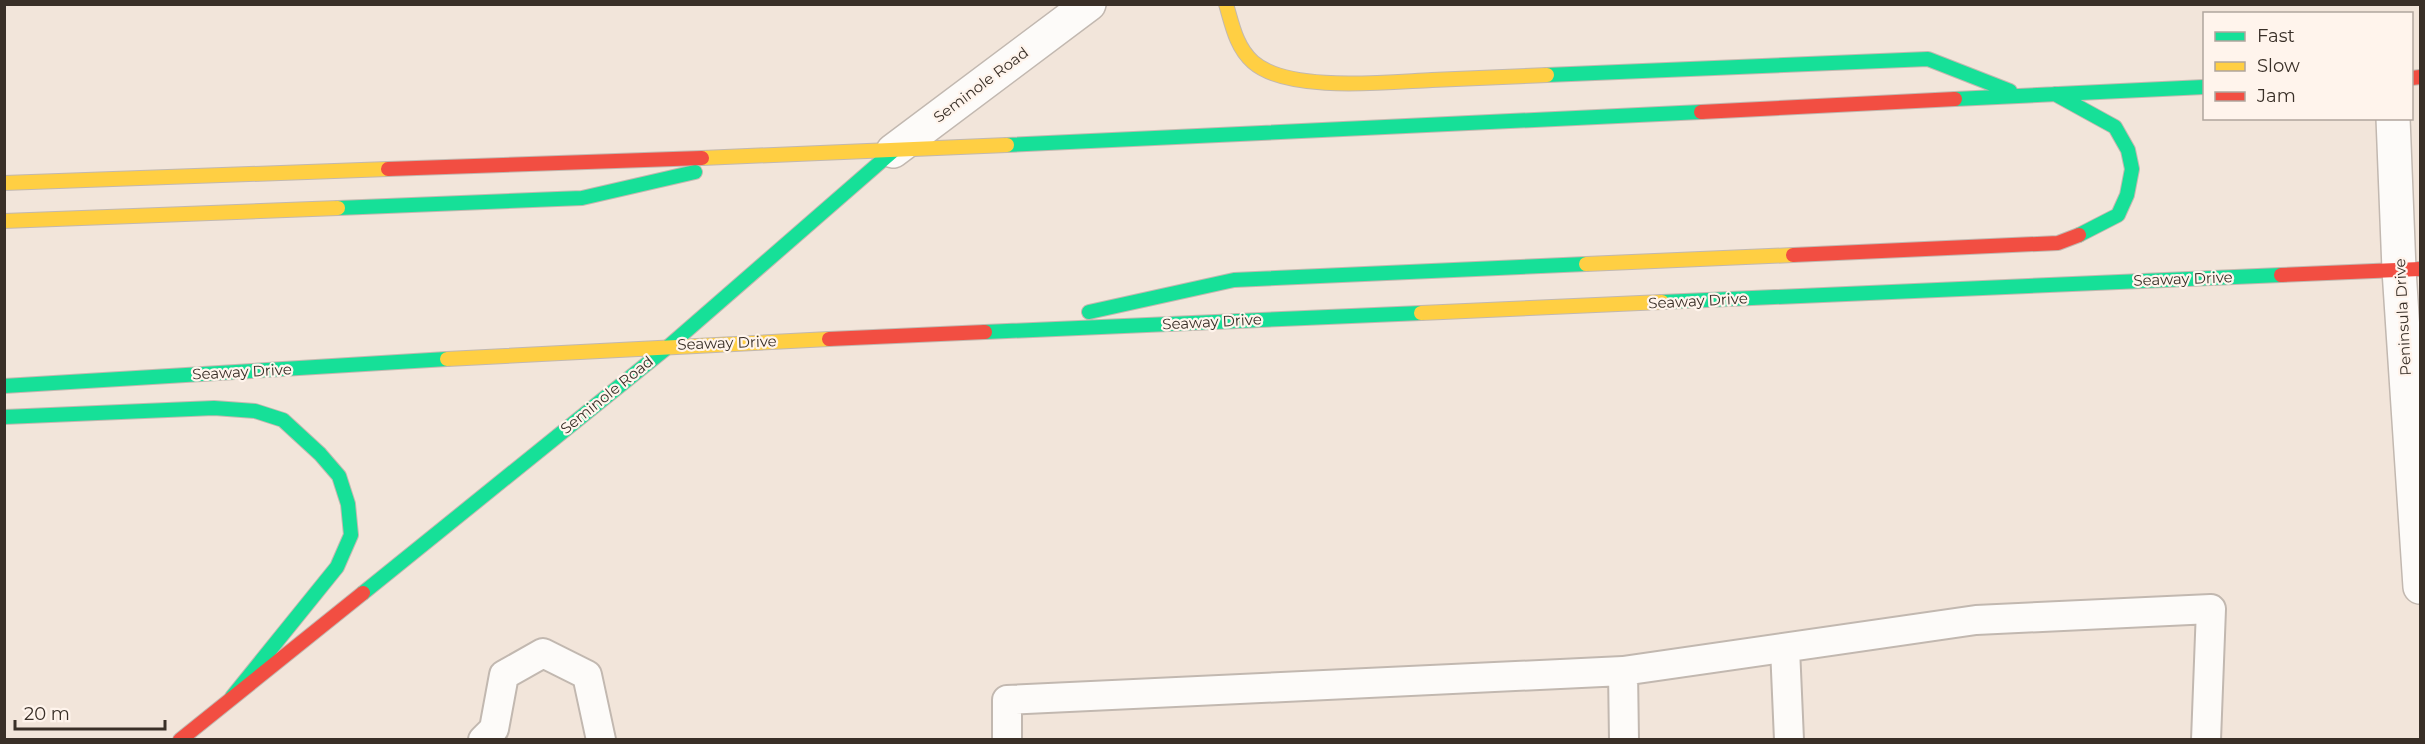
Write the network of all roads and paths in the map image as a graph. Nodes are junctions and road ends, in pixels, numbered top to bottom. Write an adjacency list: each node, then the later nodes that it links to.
1 (1089, 4): 7 (street, Seminole Road)
2 (1226, 4): 5 (main road)
3 (2203, 87): 4 (main road)
4 (2055, 94): 5 (main road); 12 (main road)
5 (2020, 95): 7 (main road)
6 (2393, 120): 11 (street, Peninsula Drive)
7 (893, 151): 8 (main road); 13 (main road, Seminole Road)
8 (770, 154): 9 (main road); 10 (main road)
9 (4, 183)
10 (4, 221)
11 (2410, 270): 12 (main road, Seaway Drive); 16 (street, Peninsula Drive)
12 (999, 332): 13 (main road, Seaway Drive)
13 (669, 346): 14 (main road, Seaway Drive); 19 (main road, Seminole Road)
14 (4, 386)
15 (4, 417): 19 (main road)
16 (2421, 587)
17 (1785, 648): 18 (lane); 25 (lane); 26 (lane)
18 (1623, 671): 23 (lane); 24 (lane)
19 (232, 697): 20 (main road, Seminole Road)
20 (180, 740)
21 (483, 740): 22 (lane)
22 (601, 740)
23 (1006, 740)
24 (1624, 740)
25 (1789, 740)
26 (2206, 740)

